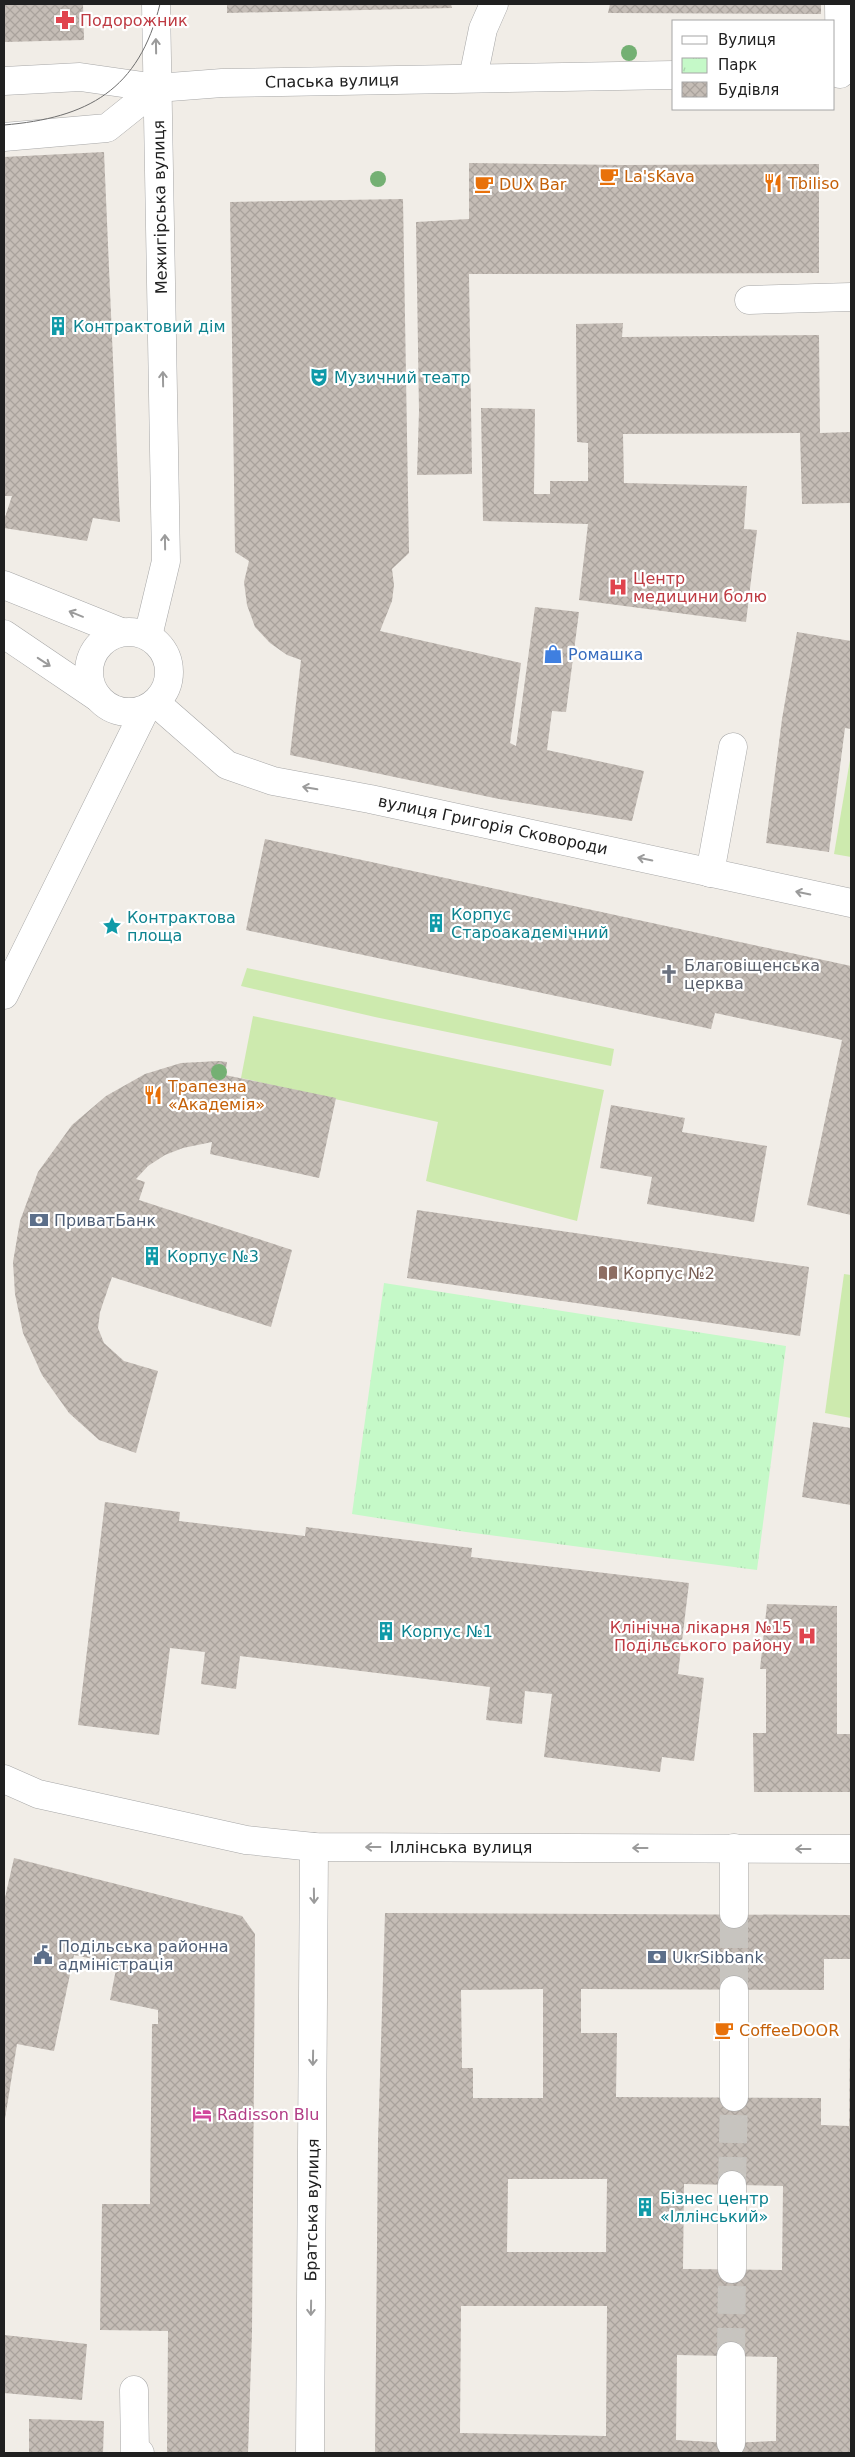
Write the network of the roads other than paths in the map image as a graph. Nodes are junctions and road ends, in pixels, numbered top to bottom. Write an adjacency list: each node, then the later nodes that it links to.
1 (156, 4): 8 (street, Межигірська вулиця, one-way to 1)
2 (494, 4): 6 (street)
3 (840, 4): 4 (street)
4 (842, 74)
5 (672, 75): 6 (street, Спаська вулиця)
6 (473, 78): 8 (street, Спаська вулиця)
7 (4, 80): 8 (street, Спаська вулиця)
8 (157, 88): 9 (street); 15 (street, Межигірська вулиця, one-way to 8)
9 (4, 137)
10 (851, 297): 11 (street)
11 (749, 300)
12 (4, 585): 13 (street, one-way to 12)
13 (121, 632): 15 (street); 16 (street)
14 (4, 634): 16 (street, one-way to 16)
15 (148, 636): 17 (street)
16 (97, 697): 17 (street)
17 (150, 707): 19 (street, вулиця Григорія Сковороди, one-way to 17); 21 (street)
18 (733, 747): 19 (street)
19 (710, 873): 20 (street, вулиця Григорія Сковороди, one-way to 19)
20 (851, 903)
21 (4, 995)
22 (4, 1779): 23 (street, Іллінська вулиця)
23 (314, 1847): 24 (street, Іллінська вулиця, one-way to 23); 35 (street, Братська вулиця, one-way to 35)
24 (734, 1848): 25 (street, Іллінська вулиця, one-way to 24); 26 (street)
25 (851, 1849)
26 (734, 1914)
27 (734, 1990): 28 (street)
28 (734, 2097)
29 (732, 2185): 30 (street)
30 (732, 2269)
31 (731, 2356): 33 (street)
32 (134, 2390): 34 (street)
33 (731, 2443)
34 (140, 2453)
35 (310, 2453)

